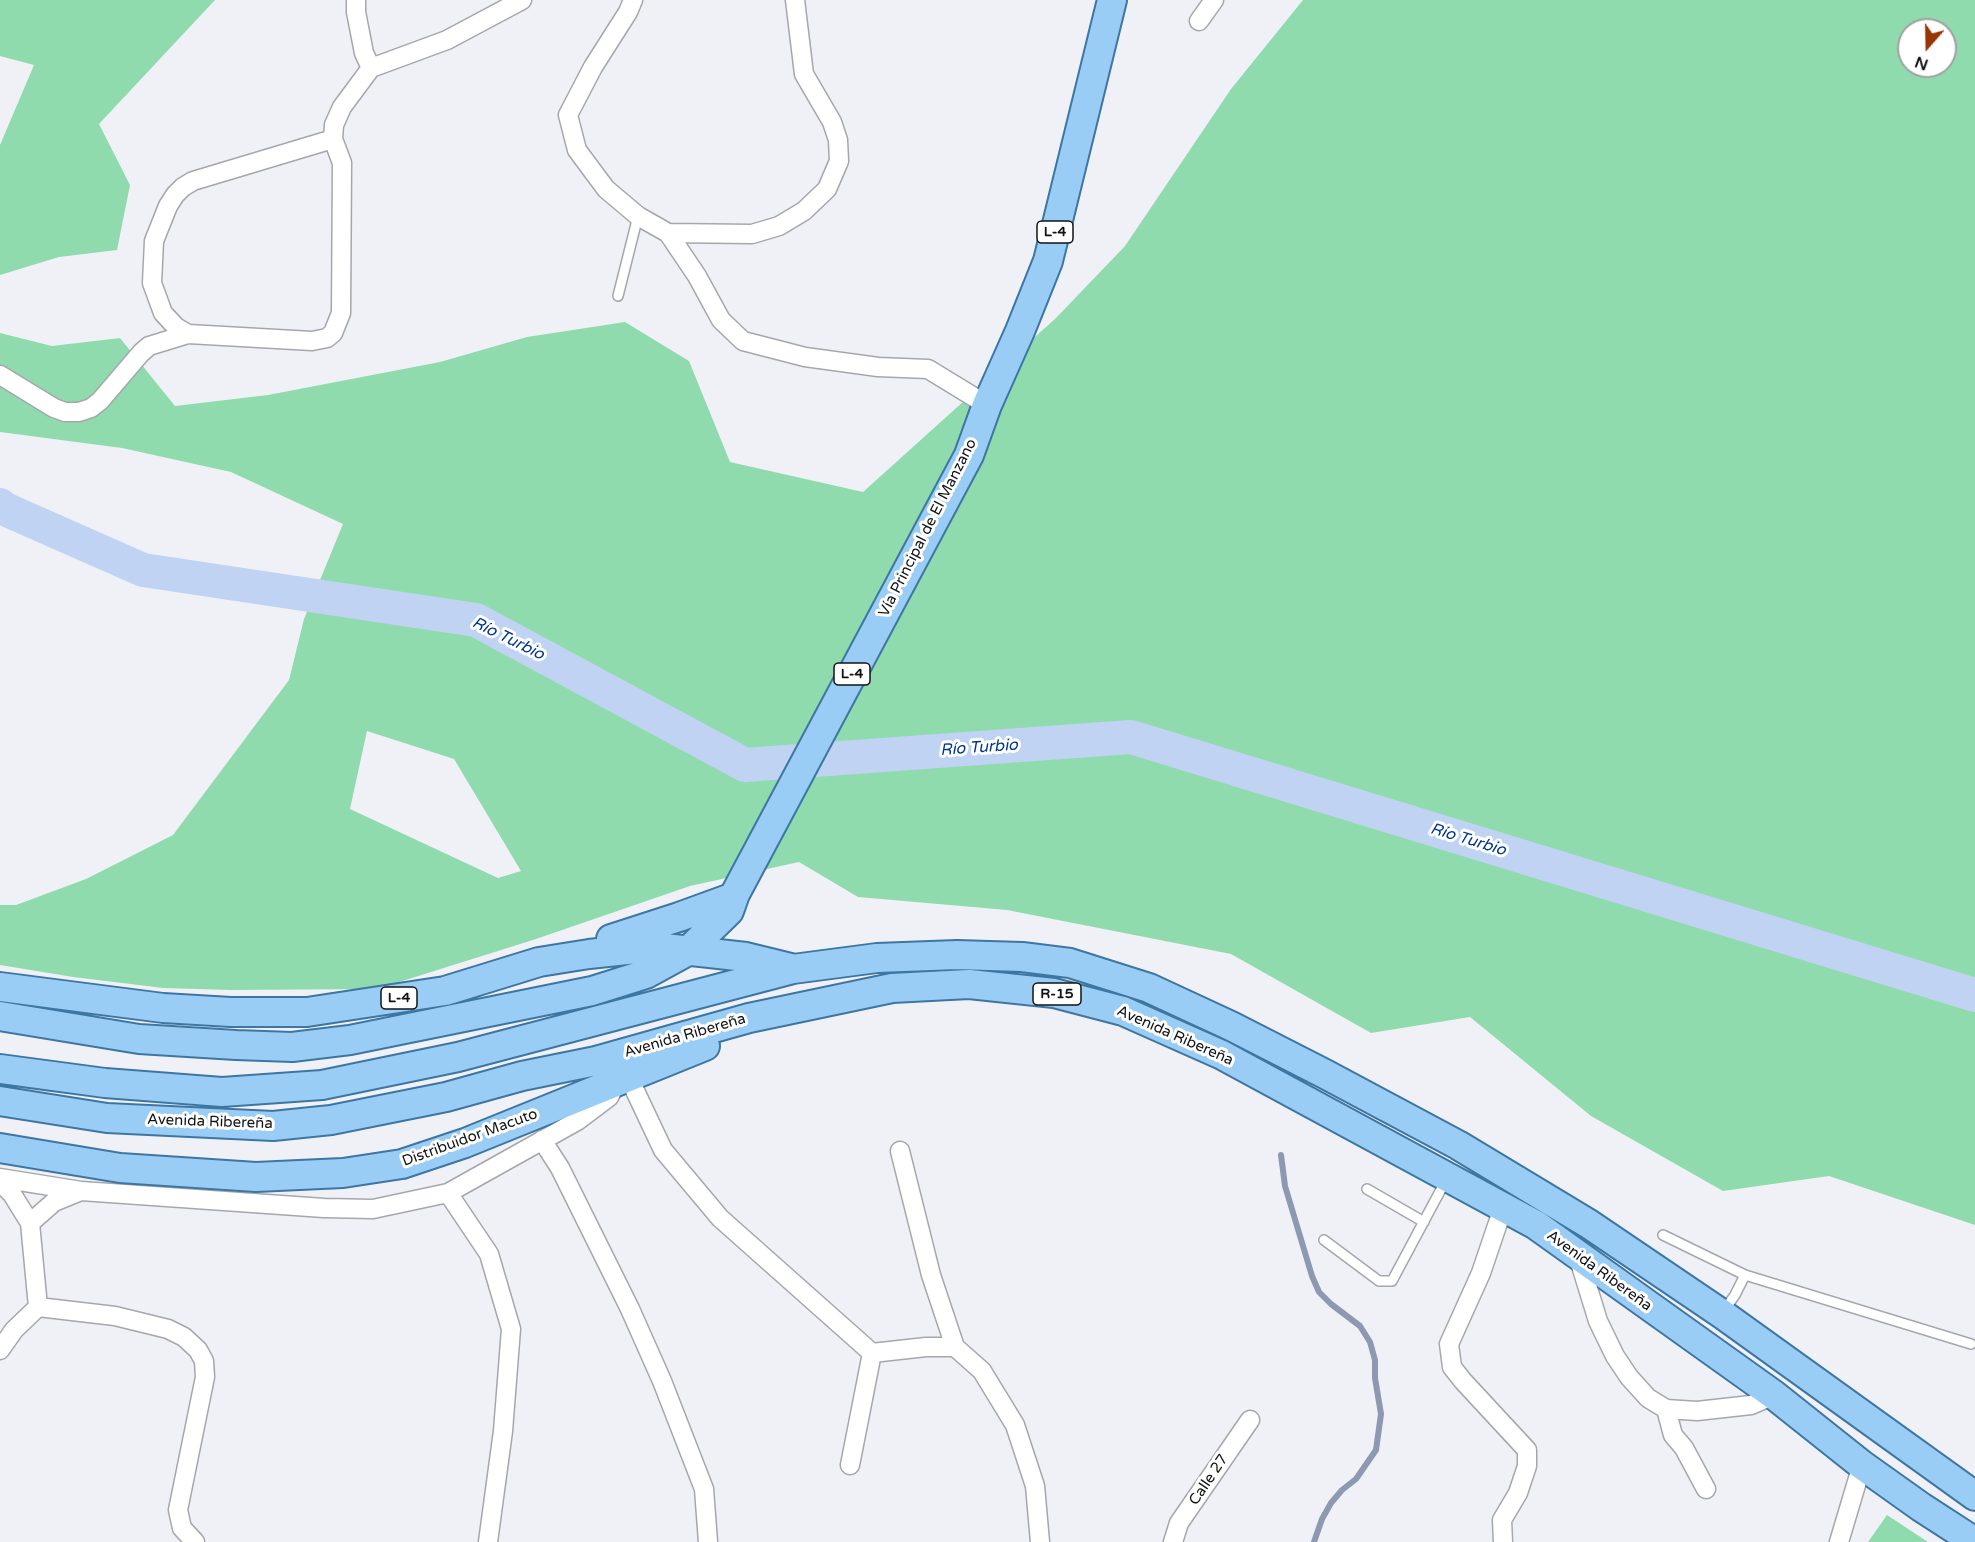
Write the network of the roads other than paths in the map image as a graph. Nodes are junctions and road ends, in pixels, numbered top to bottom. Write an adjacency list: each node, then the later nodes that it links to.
1 (356, 0): 8 (street)
2 (522, 0): 8 (street)
3 (633, 0): 10 (street)
4 (795, 0): 11 (street)
5 (1112, 0): 15 (main road, Vía Principal de El Manzano / L-4)
6 (1214, 0): 7 (street)
7 (1199, 21)
8 (371, 68): 9 (street)
9 (333, 139): 13 (street); 13 (street)
10 (638, 216): 11 (street); 12 (lane)
11 (668, 233): 15 (street)
12 (618, 296)
13 (188, 334): 14 (street)
14 (0, 375)
15 (987, 405): 16 (main road, Vía Principal de El Manzano / L-4)
16 (733, 901): 17 (main road, Vía Principal de El Manzano); 18 (main road); 19 (main road)
17 (688, 951): 18 (main road, L-4); 19 (main road, L-4); 22 (main road, Vía Principal de El Manzano)
18 (539, 962): 20 (main road, L-4)
19 (793, 969): 23 (main road, Avenida Ribereña / R-15); 44 (main road, Avenida Ribereña / R-15)
20 (0, 987)
21 (778, 1012): 24 (main road, Distribuidor Macuto); 25 (main road, Avenida Ribereña / R-15); 30 (main road, Avenida Ribereña / R-15)
22 (0, 1016)
23 (0, 1069)
24 (623, 1080): 26 (street); 29 (main road, Distribuidor Macuto); 48 (street)
25 (0, 1101)
26 (542, 1140): 34 (street); 58 (street)
27 (0, 1148): 29 (main road, Distribuidor Macuto)
28 (900, 1151): 46 (street)
29 (300, 1175): 35 (street)
30 (1447, 1178): 36 (main road, Avenida Ribereña / R-15); 37 (lane)
31 (0, 1180): 33 (street); 38 (street)
32 (1367, 1189): 37 (lane)
33 (81, 1191): 35 (street); 38 (street)
34 (448, 1193): 35 (street); 57 (street)
35 (248, 1201)
36 (1503, 1208): 41 (main road, Avenida Ribereña / R-15); 61 (street)
37 (1424, 1222): 40 (lane)
38 (30, 1223): 43 (street)
39 (1663, 1235): 42 (lane)
40 (1324, 1240)
41 (1578, 1256): 49 (main road, Avenida Ribereña / R-15); 50 (street)
42 (1745, 1275): 44 (lane); 45 (lane)
43 (38, 1307): 47 (street); 56 (street)
44 (1722, 1314): 55 (main road, Avenida Ribereña / R-15)
45 (1971, 1344)
46 (955, 1347): 48 (street); 59 (street)
47 (0, 1350)
48 (872, 1353): 52 (street)
49 (1774, 1395): 50 (street); 53 (main road, Avenida Ribereña / R-15)
50 (1666, 1409): 54 (street)
51 (1250, 1420): 60 (street, Calle 27)
52 (850, 1465)
53 (1862, 1465): 62 (street); 63 (main road, Avenida Ribereña / R-15)
54 (1706, 1489)
55 (1975, 1496)
56 (195, 1542)
57 (488, 1542)
58 (708, 1542)
59 (1040, 1542)
60 (1173, 1542)
61 (1503, 1542)
62 (1839, 1542)
63 (1975, 1542)

